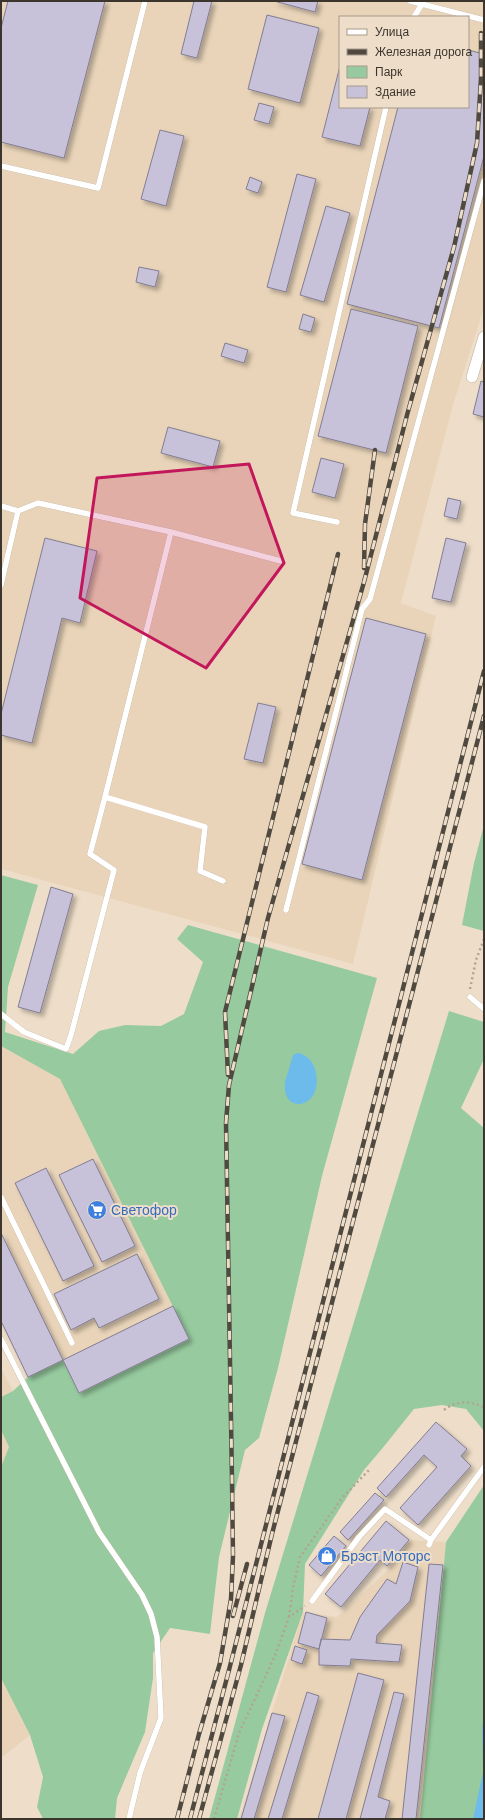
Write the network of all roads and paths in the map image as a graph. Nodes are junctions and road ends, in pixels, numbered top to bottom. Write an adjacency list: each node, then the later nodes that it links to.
1 (145, 1): 9 (lane)
2 (410, 1): 3 (lane)
3 (422, 4): 4 (lane); 5 (lane)
4 (415, 16)
5 (468, 16)
6 (469, 16): 7 (lane)
7 (484, 20)
8 (386, 108): 15 (lane)
9 (1, 166)
10 (484, 181): 21 (lane)
11 (484, 337): 12 (street)
12 (472, 377)
13 (1, 506): 14 (lane)
14 (18, 511): 16 (lane); 18 (lane)
15 (337, 522)
16 (171, 532): 17 (lane); 19 (lane)
17 (281, 561)
18 (1, 585)
19 (105, 797): 20 (lane); 25 (lane)
20 (223, 881)
21 (286, 910)
22 (484, 939): 23 (path)
23 (470, 997): 24 (lane)
24 (484, 1009)
25 (1, 1014)
26 (1, 1197): 28 (lane)
27 (1, 1339): 35 (lane)
28 (72, 1343)
29 (484, 1407): 30 (path)
30 (444, 1410)
31 (484, 1466): 33 (lane)
32 (369, 1470): 34 (path)
33 (312, 1601): 34 (path)
34 (289, 1617): 36 (path)
35 (129, 1819)
36 (214, 1819)

